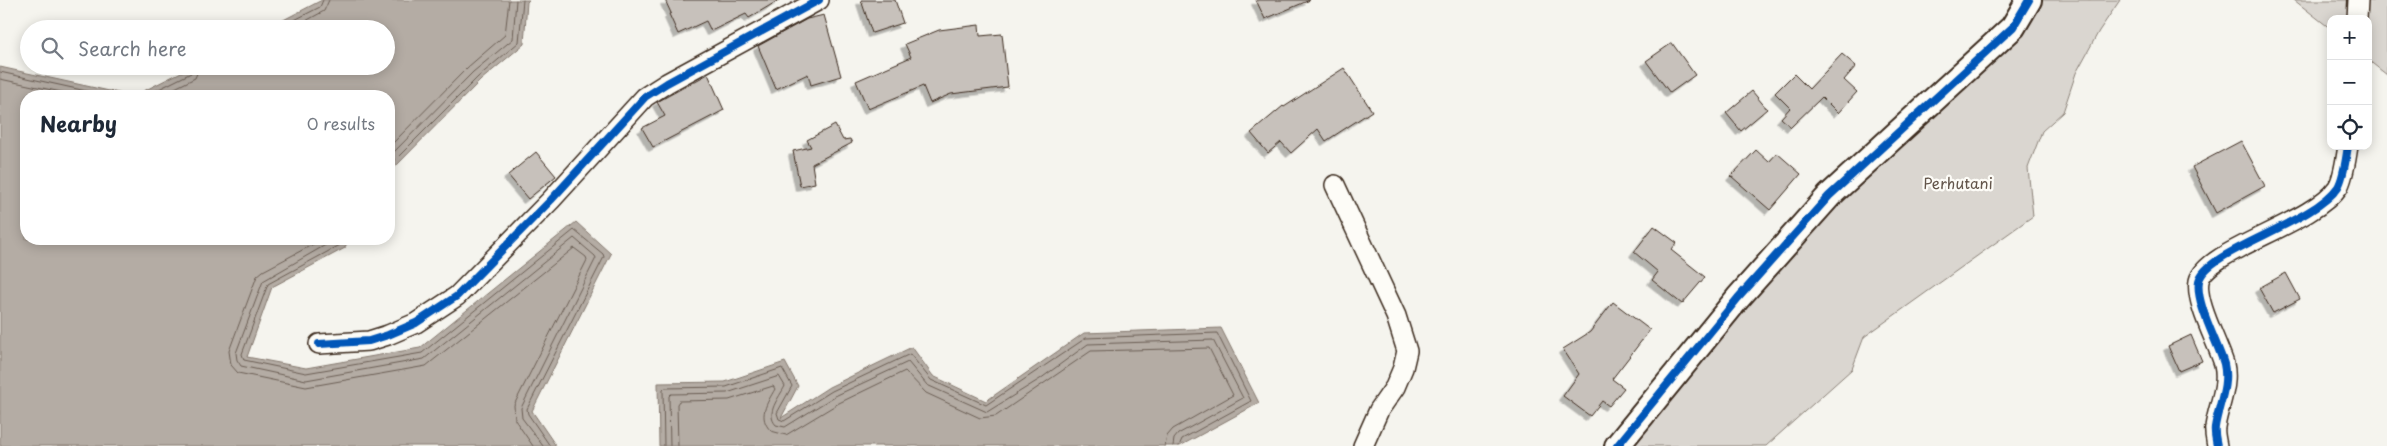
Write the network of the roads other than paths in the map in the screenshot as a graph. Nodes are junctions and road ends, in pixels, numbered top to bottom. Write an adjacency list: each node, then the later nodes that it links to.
1 (819, 0): 7 (street)
2 (2030, 0): 9 (street)
3 (2358, 0): 4 (street)
4 (2357, 15)
5 (2347, 150): 10 (street)
6 (1336, 185): 8 (street)
7 (319, 344)
8 (1363, 446)
9 (1617, 446)
10 (2217, 446)

